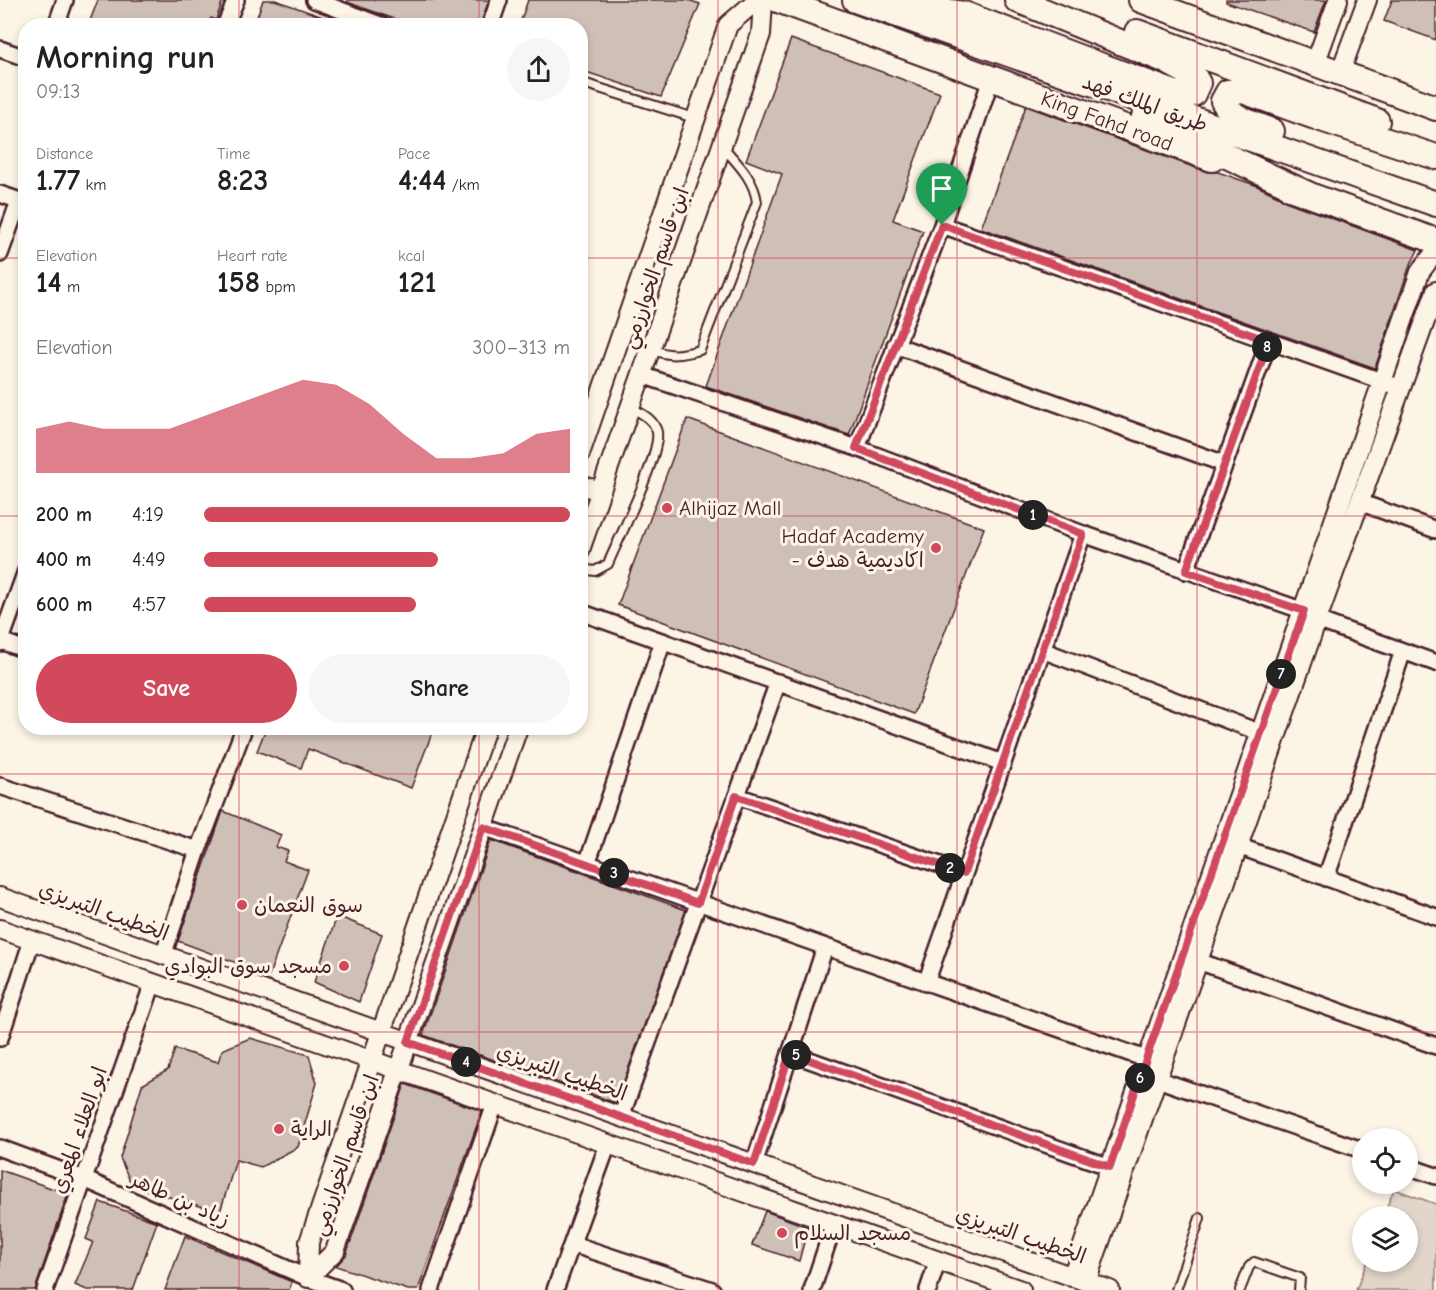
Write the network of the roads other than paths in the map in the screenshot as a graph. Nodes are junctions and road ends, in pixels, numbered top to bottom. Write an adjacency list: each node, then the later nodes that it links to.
1 (65, 0): 15 (street)
2 (236, 0): 16 (street)
3 (314, 0): 17 (street)
4 (499, 0): 18 (street)
5 (757, 0): 27 (street, ابن قاسم الخوارزمي)
6 (763, 0): 29 (street, ابن قاسم الخوارزمي)
7 (778, 0): 24 (main road, King Fahd road)
8 (855, 0): 21 (main road, طريق الملك فهد)
9 (878, 0): 10 (main road)
10 (1017, 0)
11 (1050, 0): 28 (main road)
12 (1141, 0): 22 (main road)
13 (1338, 0): 22 (street)
14 (1367, 0): 23 (street)
15 (59, 18)
16 (228, 18)
17 (354, 18)
18 (493, 18)
19 (0, 49): 20 (street)
20 (18, 55)
21 (1017, 57): 32 (main road); 35 (main road, طريق الملك فهد)
22 (1315, 64): 23 (main road)
23 (1340, 73): 26 (main road)
24 (991, 79): 32 (main road, King Fahd road); 37 (street)
25 (588, 85): 27 (lane)
26 (1436, 108)
27 (696, 119): 49 (street, ابن قاسم الخوارزمي)
28 (1436, 143)
29 (722, 146): 44 (street, ابن قاسم الخوارزمي); 44 (lane)
30 (1436, 157): 33 (main road)
31 (0, 194): 34 (street)
32 (1310, 195): 38 (main road, King Fahd road)
33 (1436, 195)
34 (18, 201)
35 (1436, 204)
36 (18, 212): 40 (street)
37 (942, 225): 42 (street); 43 (street)
38 (1436, 241)
39 (1436, 251): 46 (street)
40 (0, 255)
41 (1436, 291): 47 (street)
42 (1269, 341): 46 (street); 51 (street)
43 (896, 345): 50 (street); 51 (street)
44 (651, 349): 45 (street, ابن قاسم الخوارزمي)
45 (642, 375): 48 (street, ابن قاسم الخوارزمي); 50 (street)
46 (1384, 382): 47 (street); 62 (street)
47 (1401, 388): 54 (street)
48 (630, 407): 53 (street, ابن قاسم الخوارزمي); 58 (lane)
49 (588, 431)
50 (856, 448): 57 (street)
51 (1225, 464): 59 (street)
52 (588, 487): 53 (street)
53 (601, 491): 55 (street, ابن قاسم الخوارزمي)
54 (1359, 502): 56 (street); 62 (street)
55 (588, 528)
56 (1436, 530)
57 (1083, 534): 59 (street); 66 (street)
58 (588, 570)
59 (1186, 571): 62 (street)
60 (18, 593): 64 (street)
61 (588, 615): 63 (street)
62 (1310, 616): 67 (street); 70 (street); 78 (street)
63 (663, 641): 69 (street); 80 (street)
64 (0, 642): 65 (street)
65 (18, 648)
66 (1042, 650): 70 (street); 74 (street)
67 (1403, 651): 68 (street); 82 (street)
68 (1436, 663)
69 (778, 682): 74 (street); 76 (street)
70 (1261, 733): 98 (street)
71 (241, 735): 79 (street)
72 (484, 735): 93 (street, ابن قاسم الخوارزمي)
73 (516, 735): 77 (street, ابن قاسم الخوارزمي)
74 (1003, 763): 81 (street)
75 (0, 786): 79 (street)
76 (736, 796): 81 (street); 84 (street)
77 (483, 827): 80 (street); 95 (street, ابن قاسم الخوارزمي)
78 (1238, 846): 82 (street); 90 (street)
79 (198, 850): 89 (street)
80 (587, 864): 84 (street)
81 (964, 873): 92 (street)
82 (1326, 878): 85 (street)
83 (0, 897): 89 (street, الخطيب التبريزي)
84 (698, 903): 88 (street); 103 (street)
85 (1436, 917)
86 (0, 929): 87 (street)
87 (32, 940): 91 (street); 94 (street)
88 (825, 947): 92 (street); 97 (street)
89 (163, 956): 93 (street, الخطيب التبريزي)
90 (1198, 961): 96 (street); 101 (street)
91 (153, 983): 99 (street); 111 (street, ابو العلاء المعري)
92 (926, 983): 98 (street)
93 (381, 1032): 95 (street, الخطيب التبريزي); 99 (street, ابن قاسم الخوارزمي)
94 (0, 1038)
95 (408, 1042): 100 (street, ابن قاسم الخوارزمي); 103 (street, الخطيب التبريزي)
96 (1436, 1046)
97 (790, 1053): 107 (street); 108 (street)
98 (1146, 1059): 108 (street)
99 (372, 1060): 100 (street); 117 (street, ابن قاسم الخوارزمي)
100 (398, 1070): 102 (street); 117 (street, ابن قاسم الخوارزمي)
101 (1157, 1079): 105 (street); 116 (street)
102 (495, 1104): 104 (street); 120 (street)
103 (621, 1117): 107 (street, الخطيب التبريزي)
104 (608, 1144): 113 (street); 114 (street)
105 (1352, 1147)
106 (0, 1148): 111 (street, زياد بن طاهر)
107 (754, 1164): 116 (street, الخطيب التبريزي)
108 (1110, 1167): 116 (street)
109 (1418, 1170): 110 (street)
110 (1436, 1176)
111 (84, 1179): 117 (street, زياد بن طاهر); 118 (street, ابو العلاء المعري)
112 (1200, 1218): 127 (lane)
113 (834, 1224): 115 (street); 123 (street)
114 (572, 1244): 121 (street); 122 (street)
115 (938, 1260): 124 (street); 125 (street)
116 (1079, 1279): 126 (street, الخطيب التبريزي)
117 (305, 1284): 119 (street, زياد بن طاهر)
118 (45, 1290)
119 (342, 1290)
120 (430, 1290)
121 (555, 1290)
122 (712, 1290)
123 (812, 1290)
124 (928, 1290)
125 (1021, 1290)
126 (1110, 1290)
127 (1176, 1290)
128 (1240, 1290): 129 (lane)
129 (1299, 1290)

